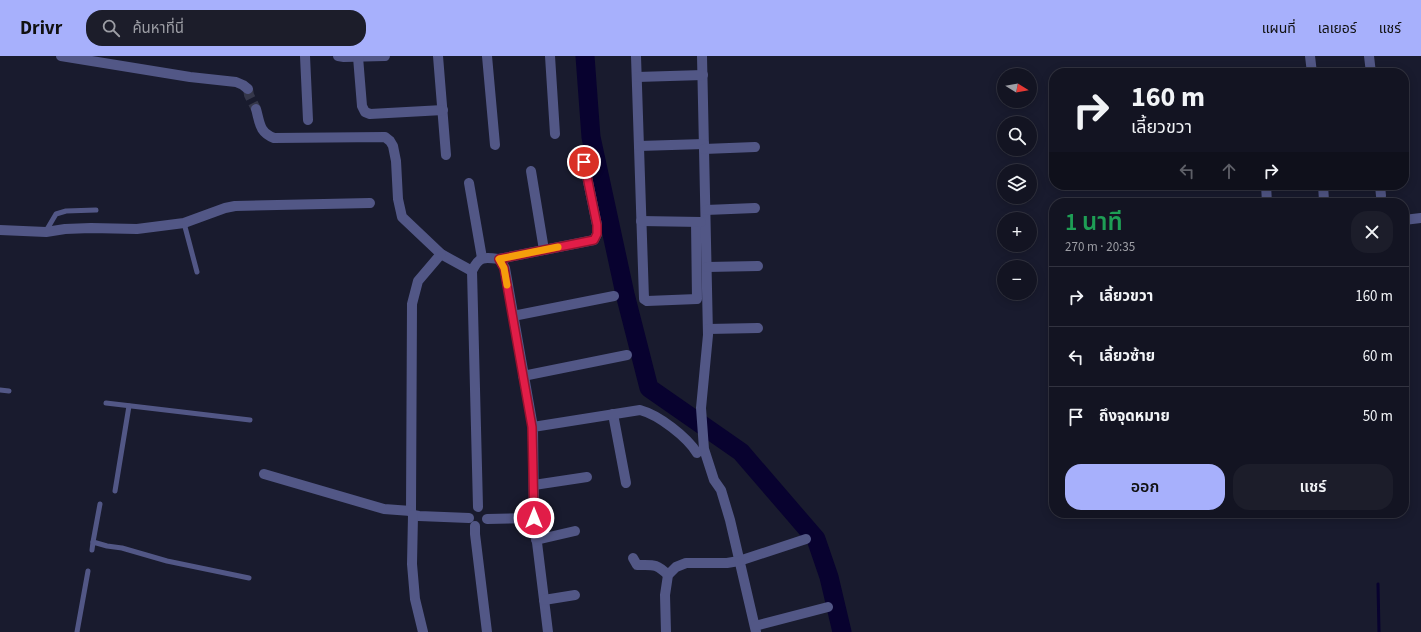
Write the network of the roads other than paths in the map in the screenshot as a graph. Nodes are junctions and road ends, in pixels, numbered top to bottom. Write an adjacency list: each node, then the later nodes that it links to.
1 (61, 56): 13 (street)
2 (305, 56): 22 (street)
3 (338, 56): 14 (street)
4 (382, 56): 5 (street); 14 (street)
5 (385, 56)
6 (438, 56): 21 (street)
7 (487, 56): 24 (street)
8 (550, 56): 23 (street)
9 (636, 56): 18 (street)
10 (702, 56): 17 (street)
11 (1310, 56): 15 (street)
12 (1369, 56): 16 (street)
13 (73, 57): 19 (street)
14 (358, 57): 21 (street)
15 (1311, 68)
16 (1370, 68)
17 (703, 75): 18 (street); 26 (street)
18 (637, 77): 25 (street)
19 (248, 89)
20 (256, 110): 46 (street)
21 (443, 110): 28 (street)
22 (308, 120)
23 (555, 134)
24 (495, 146)
25 (639, 146): 26 (street); 40 (street)
26 (704, 146): 27 (street); 37 (street)
27 (755, 147)
28 (446, 155)
29 (584, 162): 45 (street)
30 (531, 171): 45 (street)
31 (468, 183): 47 (street)
32 (1380, 190): 33 (street)
33 (1381, 196)
34 (370, 203): 41 (street)
35 (756, 208): 37 (street)
36 (96, 210): 44 (lane)
37 (706, 210): 42 (street)
38 (1421, 218): 39 (street)
39 (1409, 219)
40 (641, 221): 42 (street); 42 (street)
41 (184, 222): 44 (street); 52 (lane)
42 (701, 222): 50 (street)
43 (0, 230): 44 (street)
44 (46, 232)
45 (544, 250): 48 (street)
46 (441, 254): 51 (street); 74 (street)
47 (482, 258): 48 (street); 51 (street)
48 (499, 259): 54 (street)
49 (758, 266): 50 (street)
50 (707, 267): 56 (street)
51 (472, 271): 73 (street)
52 (197, 272)
53 (614, 296): 54 (street)
54 (513, 316): 58 (street)
55 (758, 328): 56 (street)
56 (708, 329): 66 (street)
57 (627, 355): 58 (street)
58 (523, 376): 65 (street)
59 (0, 390): 60 (lane)
60 (9, 391)
61 (106, 403): 62 (lane)
62 (129, 406): 64 (lane); 71 (lane)
63 (613, 414): 65 (street); 66 (street); 69 (street)
64 (250, 420)
65 (532, 427): 70 (street)
66 (701, 451): 84 (street)
67 (264, 474): 74 (street)
68 (587, 477): 70 (street)
69 (626, 484)
70 (534, 485): 76 (street)
71 (115, 491)
72 (100, 504): 81 (lane)
73 (478, 508): 75 (street); 77 (street)
74 (412, 513): 77 (street); 93 (street)
75 (487, 518): 76 (street); 77 (street)
76 (534, 518): 80 (street)
77 (472, 522): 94 (street)
78 (575, 531): 80 (street)
79 (806, 539): 84 (street)
80 (536, 540): 89 (street)
81 (93, 542): 82 (lane); 87 (lane)
82 (92, 550)
83 (633, 558): 86 (street)
84 (739, 561): 86 (street); 91 (street)
85 (88, 572): 92 (lane)
86 (668, 574): 96 (street)
87 (249, 578)
88 (575, 595): 89 (street)
89 (544, 600): 95 (street)
90 (828, 607): 91 (street)
91 (755, 629)
92 (77, 632)
93 (423, 632)
94 (487, 632)
95 (548, 632)
96 (666, 632)

